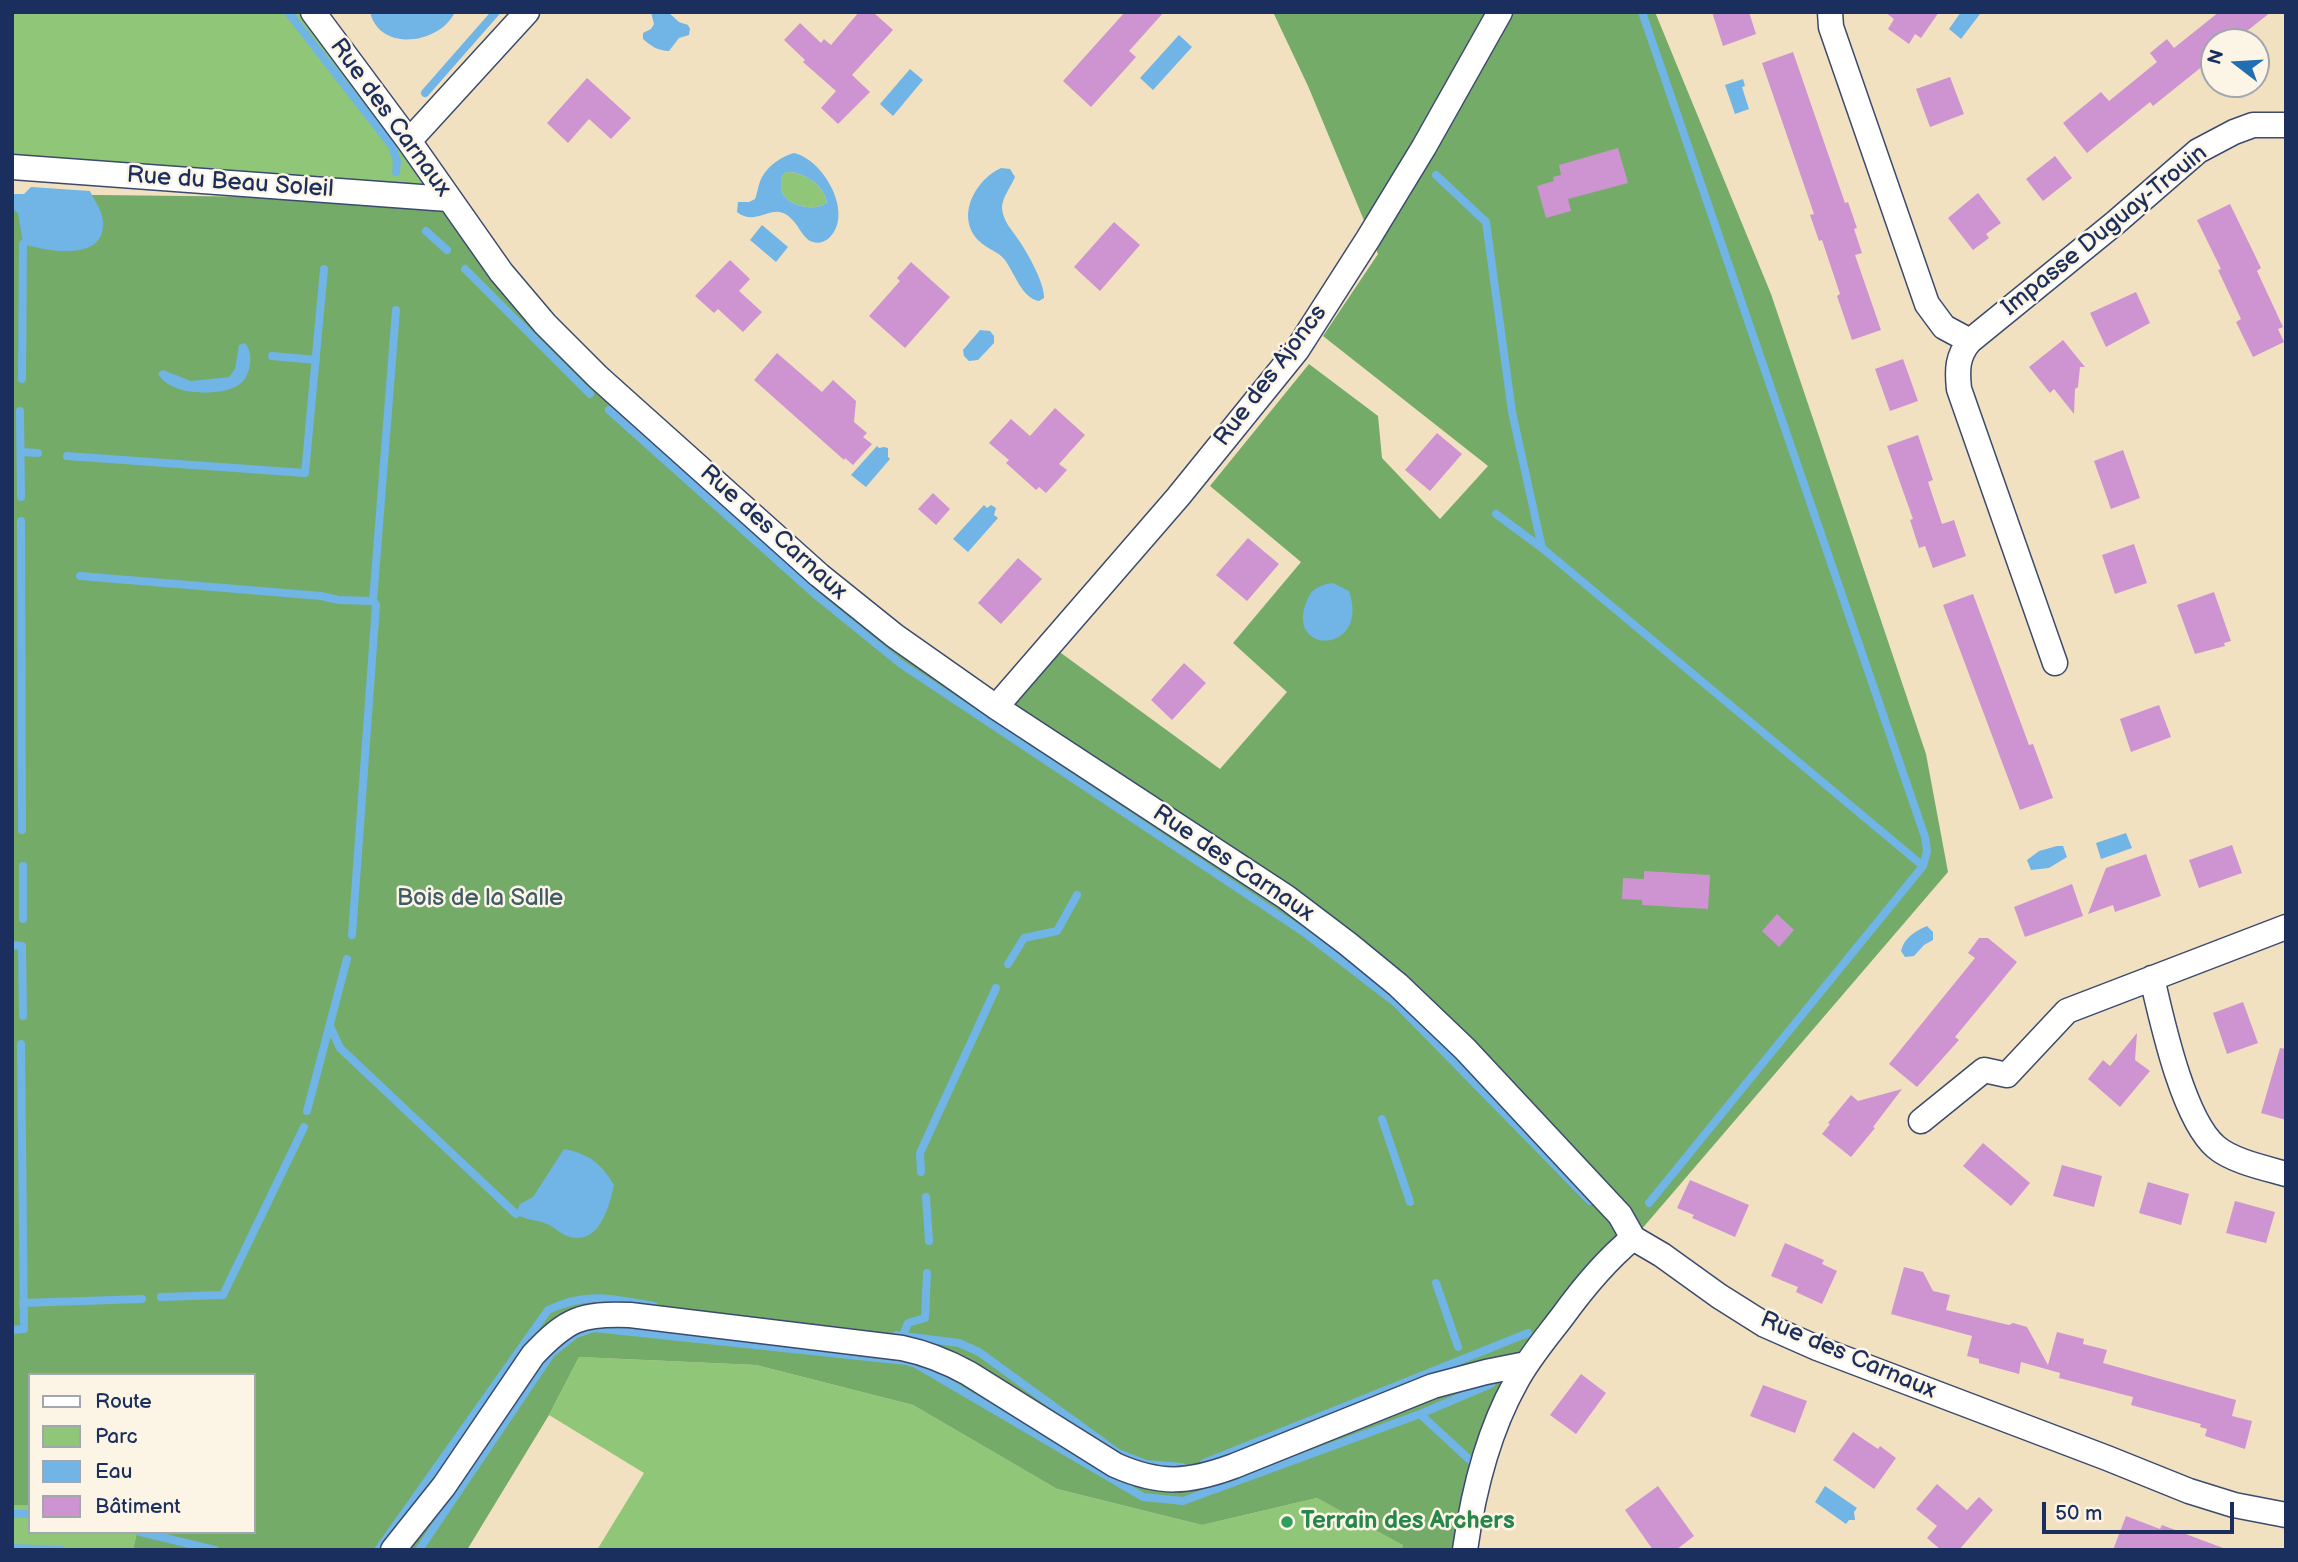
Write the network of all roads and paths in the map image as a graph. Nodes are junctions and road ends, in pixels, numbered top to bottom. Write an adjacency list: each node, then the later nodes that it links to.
1 (313, 12): 6 (street, Rue des Carnaux)
2 (527, 12): 6 (street)
3 (1500, 12): 11 (street, Rue des Ajoncs)
4 (1830, 12): 9 (street)
5 (2286, 125): 9 (street, Impasse Duguay-Trouin)
6 (409, 141): 8 (street, Rue des Carnaux)
7 (12, 167): 8 (street, Rue du Beau Soleil)
8 (448, 199): 11 (street, Rue des Carnaux)
9 (1970, 341): 10 (street)
10 (2055, 663)
11 (996, 707): 16 (street, Rue des Carnaux)
12 (2286, 927): 13 (street)
13 (2152, 978): 14 (street); 15 (street)
14 (1921, 1121)
15 (2286, 1174)
16 (1633, 1238): 17 (street); 18 (street, Rue des Carnaux)
17 (1527, 1364): 19 (street); 20 (street)
18 (2286, 1516)
19 (393, 1550)
20 (1465, 1550)

